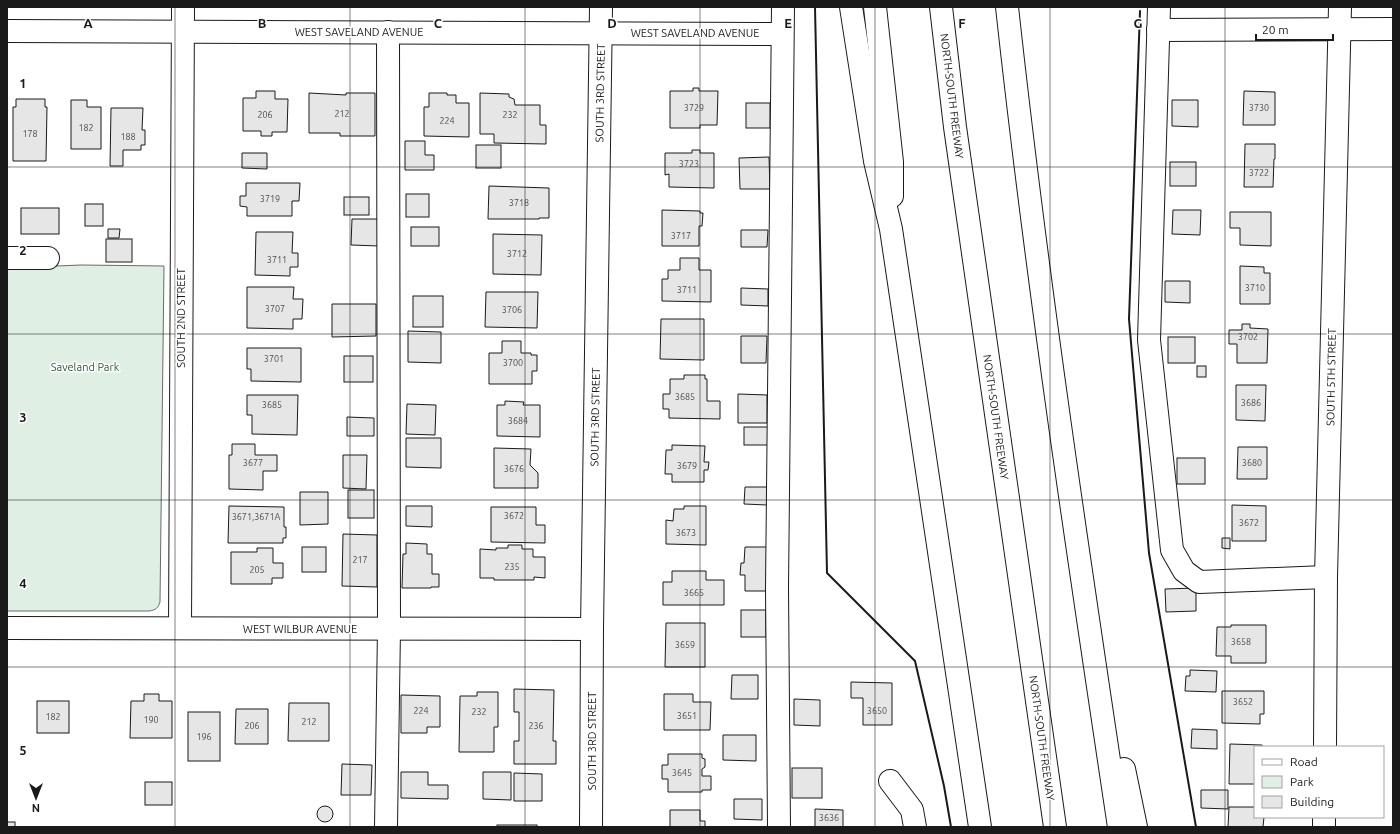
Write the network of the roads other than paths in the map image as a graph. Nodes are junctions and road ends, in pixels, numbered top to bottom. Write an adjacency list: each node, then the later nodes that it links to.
1 (183, 7): 14 (main road, SOUTH 2ND STREET)
2 (601, 7): 16 (main road, SOUTH 3RD STREET)
3 (783, 7): 17 (main road)
4 (852, 7): 18 (main road)
5 (875, 7): 18 (main road)
6 (941, 7): 34 (main road, NORTH-SOUTH FREEWAY)
7 (1007, 7): 21 (main road)
8 (1159, 7): 10 (main road)
9 (1340, 7): 11 (main road, SOUTH 5TH STREET)
10 (1158, 30): 11 (main road); 22 (main road)
11 (1340, 30): 12 (main road); 22 (main road, SOUTH 5TH STREET)
12 (1393, 30)
13 (7, 31): 14 (main road, WEST SAVELAND AVENUE)
14 (183, 32): 15 (main road, WEST SAVELAND AVENUE); 24 (main road, SOUTH 2ND STREET)
15 (388, 32): 16 (main road, WEST SAVELAND AVENUE); 25 (main road)
16 (601, 33): 17 (main road, WEST SAVELAND AVENUE); 26 (main road, SOUTH 3RD STREET)
17 (782, 34): 31 (main road)
18 (891, 229): 33 (main road)
19 (7, 258): 20 (main road)
20 (48, 258)
21 (1077, 550): 35 (main road); 36 (main road)
22 (1326, 577): 27 (main road, SOUTH 5TH STREET)
23 (7, 628): 24 (main road, WEST WILBUR AVENUE)
24 (180, 628): 25 (main road, WEST WILBUR AVENUE)
25 (389, 629): 26 (main road, WEST WILBUR AVENUE); 29 (main road)
26 (592, 629): 30 (main road, SOUTH 3RD STREET)
27 (1325, 746)
28 (890, 781): 32 (main road)
29 (386, 827)
30 (591, 827)
31 (779, 827)
32 (915, 827)
33 (980, 827)
34 (1055, 827)
35 (1119, 827)
36 (1136, 827)

